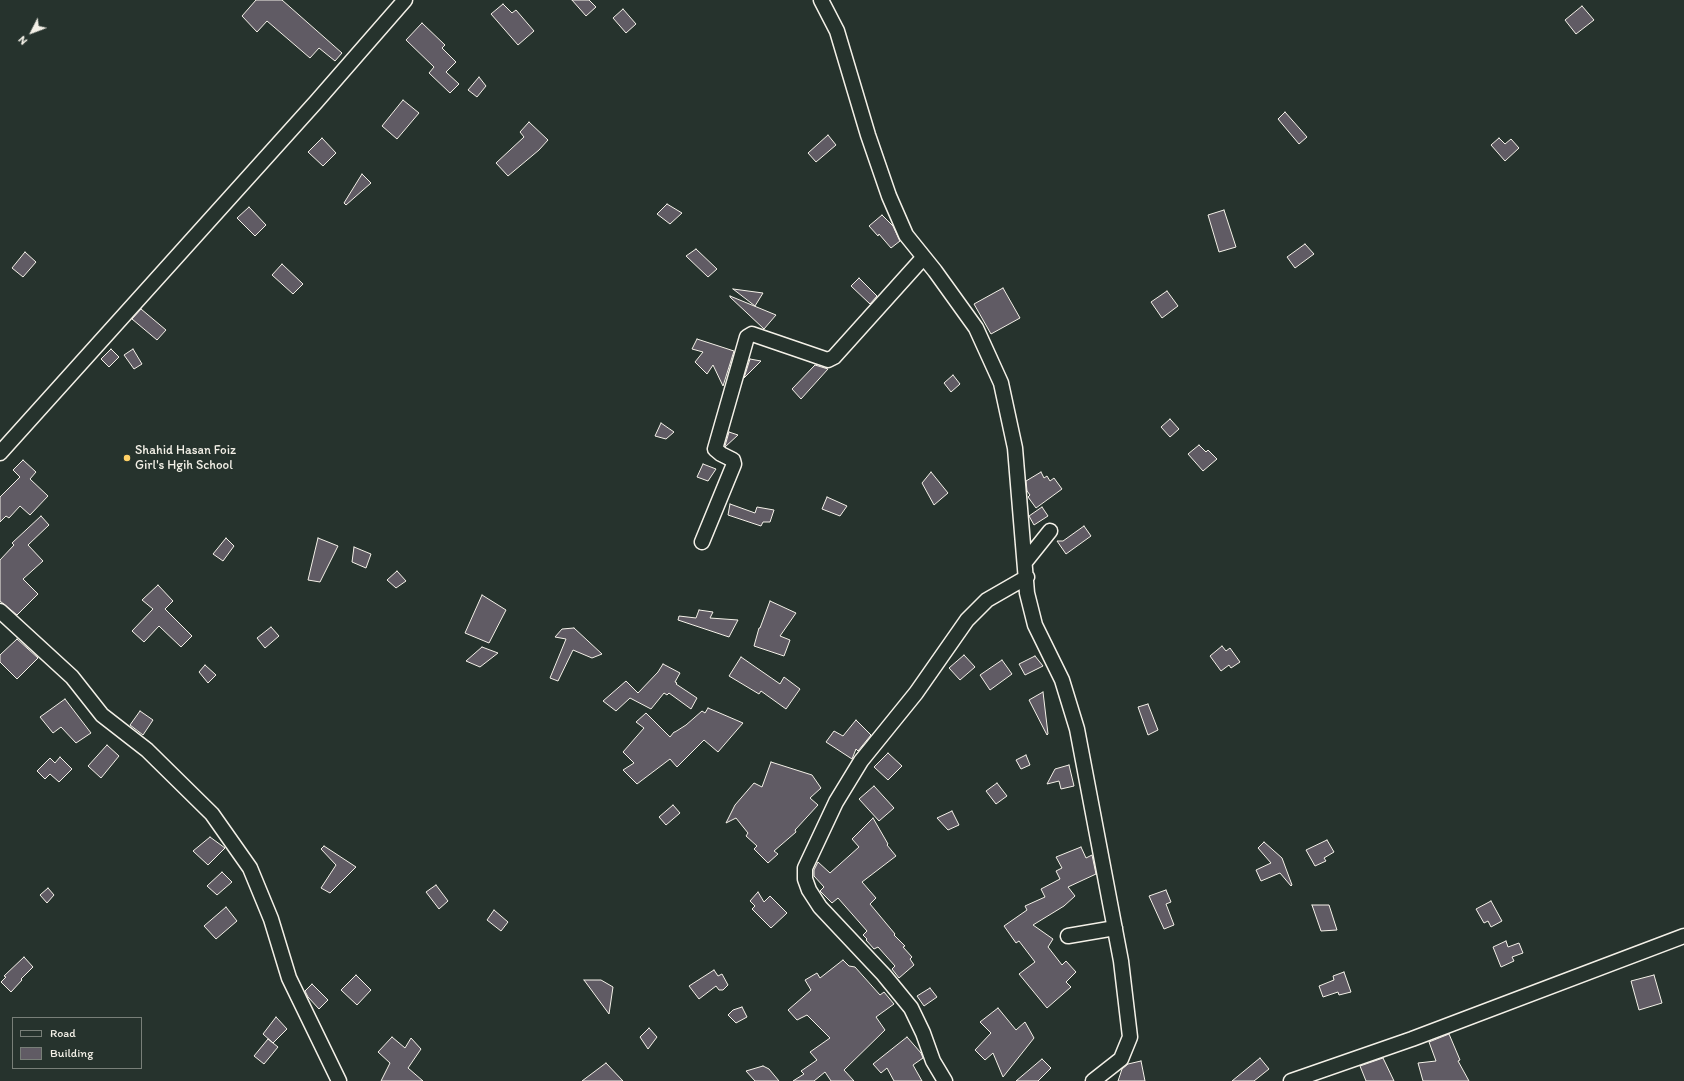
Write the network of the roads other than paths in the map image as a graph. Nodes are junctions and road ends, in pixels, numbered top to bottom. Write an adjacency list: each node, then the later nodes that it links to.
1 (405, 0): 4 (street)
2 (821, 0): 3 (street)
3 (923, 258): 6 (street); 7 (street)
4 (0, 453)
5 (1050, 531): 7 (street)
6 (702, 542)
7 (1026, 562): 8 (street)
8 (1027, 577): 10 (street); 14 (street)
9 (0, 611): 13 (street)
10 (1115, 928): 11 (street); 15 (street)
11 (1068, 936)
12 (1684, 936): 16 (street)
13 (340, 1081)
14 (945, 1081)
15 (1093, 1081)
16 (1291, 1081)

